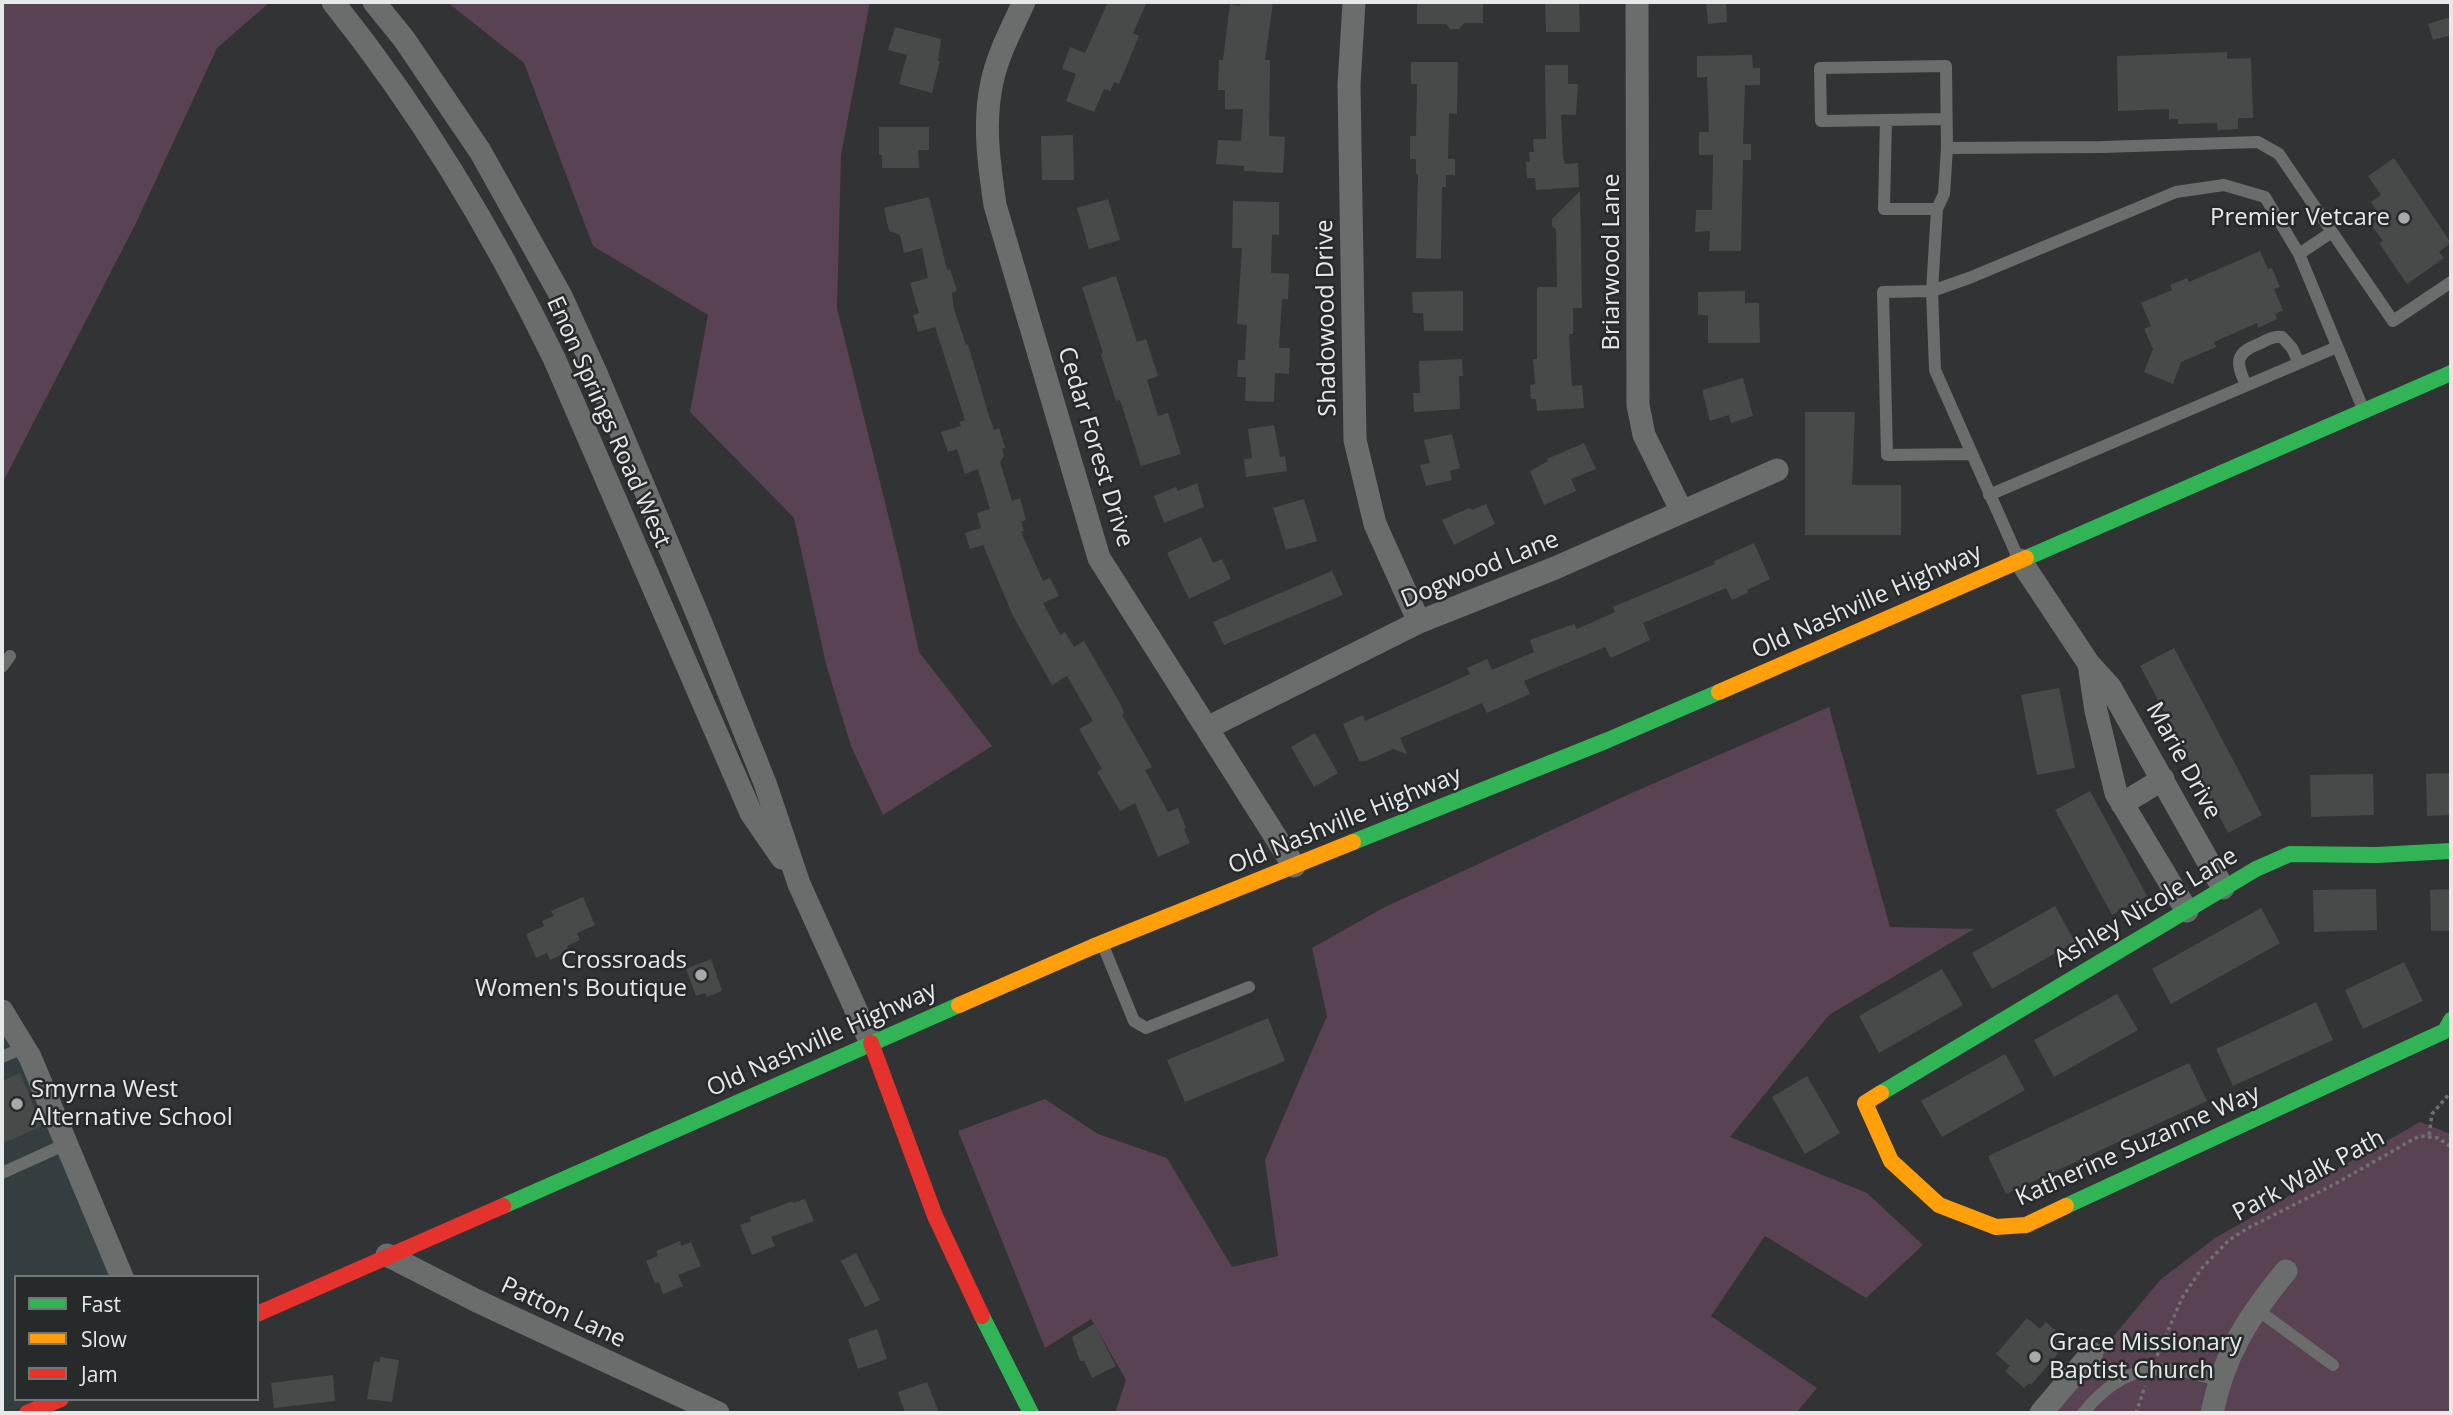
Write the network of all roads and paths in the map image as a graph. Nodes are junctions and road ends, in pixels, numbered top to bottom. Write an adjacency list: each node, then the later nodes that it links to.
1 (333, 2): 9 (street, Enon Springs Road West)
2 (374, 2): 6 (street, Enon Springs Road West)
3 (1024, 2): 30 (street, Cedar Forest Drive)
4 (1354, 2): 26 (street, Shadowood Drive)
5 (1637, 2): 24 (street, Briarwood Lane)
6 (450, 105): 9 (street); 35 (street, Enon Springs Road West)
7 (1946, 119): 8 (lane); 8 (lane); 10 (lane)
8 (1886, 120): 11 (lane)
9 (422, 123): 35 (street, Enon Springs Road West)
10 (1947, 148): 11 (lane); 12 (lane)
11 (1937, 209): 15 (lane)
12 (2332, 232): 13 (lane); 14 (lane)
13 (2299, 254): 15 (lane); 16 (lane)
14 (2451, 282)
15 (1932, 291): 21 (lane); 21 (lane)
16 (2337, 347): 17 (lane); 20 (lane)
17 (2299, 363): 19 (lane); 19 (lane)
18 (2451, 373): 20 (main road, Old Nashville Highway)
19 (2246, 385): 23 (lane)
20 (2364, 411): 25 (main road, Old Nashville Highway)
21 (1971, 454): 23 (lane)
22 (1777, 470): 24 (street, Dogwood Lane)
23 (1989, 495): 25 (lane)
24 (1682, 512): 26 (street, Dogwood Lane)
25 (2020, 561): 28 (street, Marie Drive); 34 (main road, Old Nashville Highway)
26 (1419, 622): 30 (street, Dogwood Lane)
27 (10, 656): 29 (lane)
28 (2089, 664): 31 (street, Marie Drive); 32 (street, Marie Drive)
29 (2, 667)
30 (1207, 728): 34 (street, Cedar Forest Drive)
31 (2163, 779): 32 (street); 36 (street, Marie Drive)
32 (2122, 804): 37 (street, Marie Drive)
33 (2451, 851): 36 (main road, Ashley Nicole Lane)
34 (1294, 866): 38 (main road, Old Nashville Highway)
35 (799, 884): 42 (street, Enon Springs Road West)
36 (2223, 888): 37 (main road, Ashley Nicole Lane)
37 (2187, 911): 45 (main road, Ashley Nicole Lane)
38 (1102, 943): 39 (lane); 42 (main road, Old Nashville Highway)
39 (1249, 987)
40 (2, 1011): 43 (street)
41 (2451, 1020): 45 (main road, Katherine Suzanne Way)
42 (871, 1044): 51 (main road, Old Nashville Highway); 63 (main road, Enon Springs Road West)
43 (24, 1047): 44 (lane); 48 (street)
44 (2, 1057)
45 (1890, 1089)
46 (2451, 1092): 47 (path)
47 (2429, 1136): 49 (path); 56 (path, Park Walk Path)
48 (66, 1144): 50 (lane); 53 (street)
49 (2451, 1147)
50 (2, 1173)
51 (387, 1255): 55 (main road, Old Nashville Highway); 62 (street, Patton Lane)
52 (2286, 1271): 54 (street)
53 (121, 1275)
54 (2255, 1308): 58 (lane); 59 (street)
55 (259, 1313)
56 (2173, 1314)
57 (2092, 1353): 64 (street)
58 (2333, 1365)
59 (2219, 1381): 65 (lane); 66 (street)
60 (56, 1401): 61 (main road)
61 (27, 1413)
62 (718, 1413)
63 (1031, 1413)
64 (2041, 1413)
65 (2083, 1413)
66 (2212, 1413)

